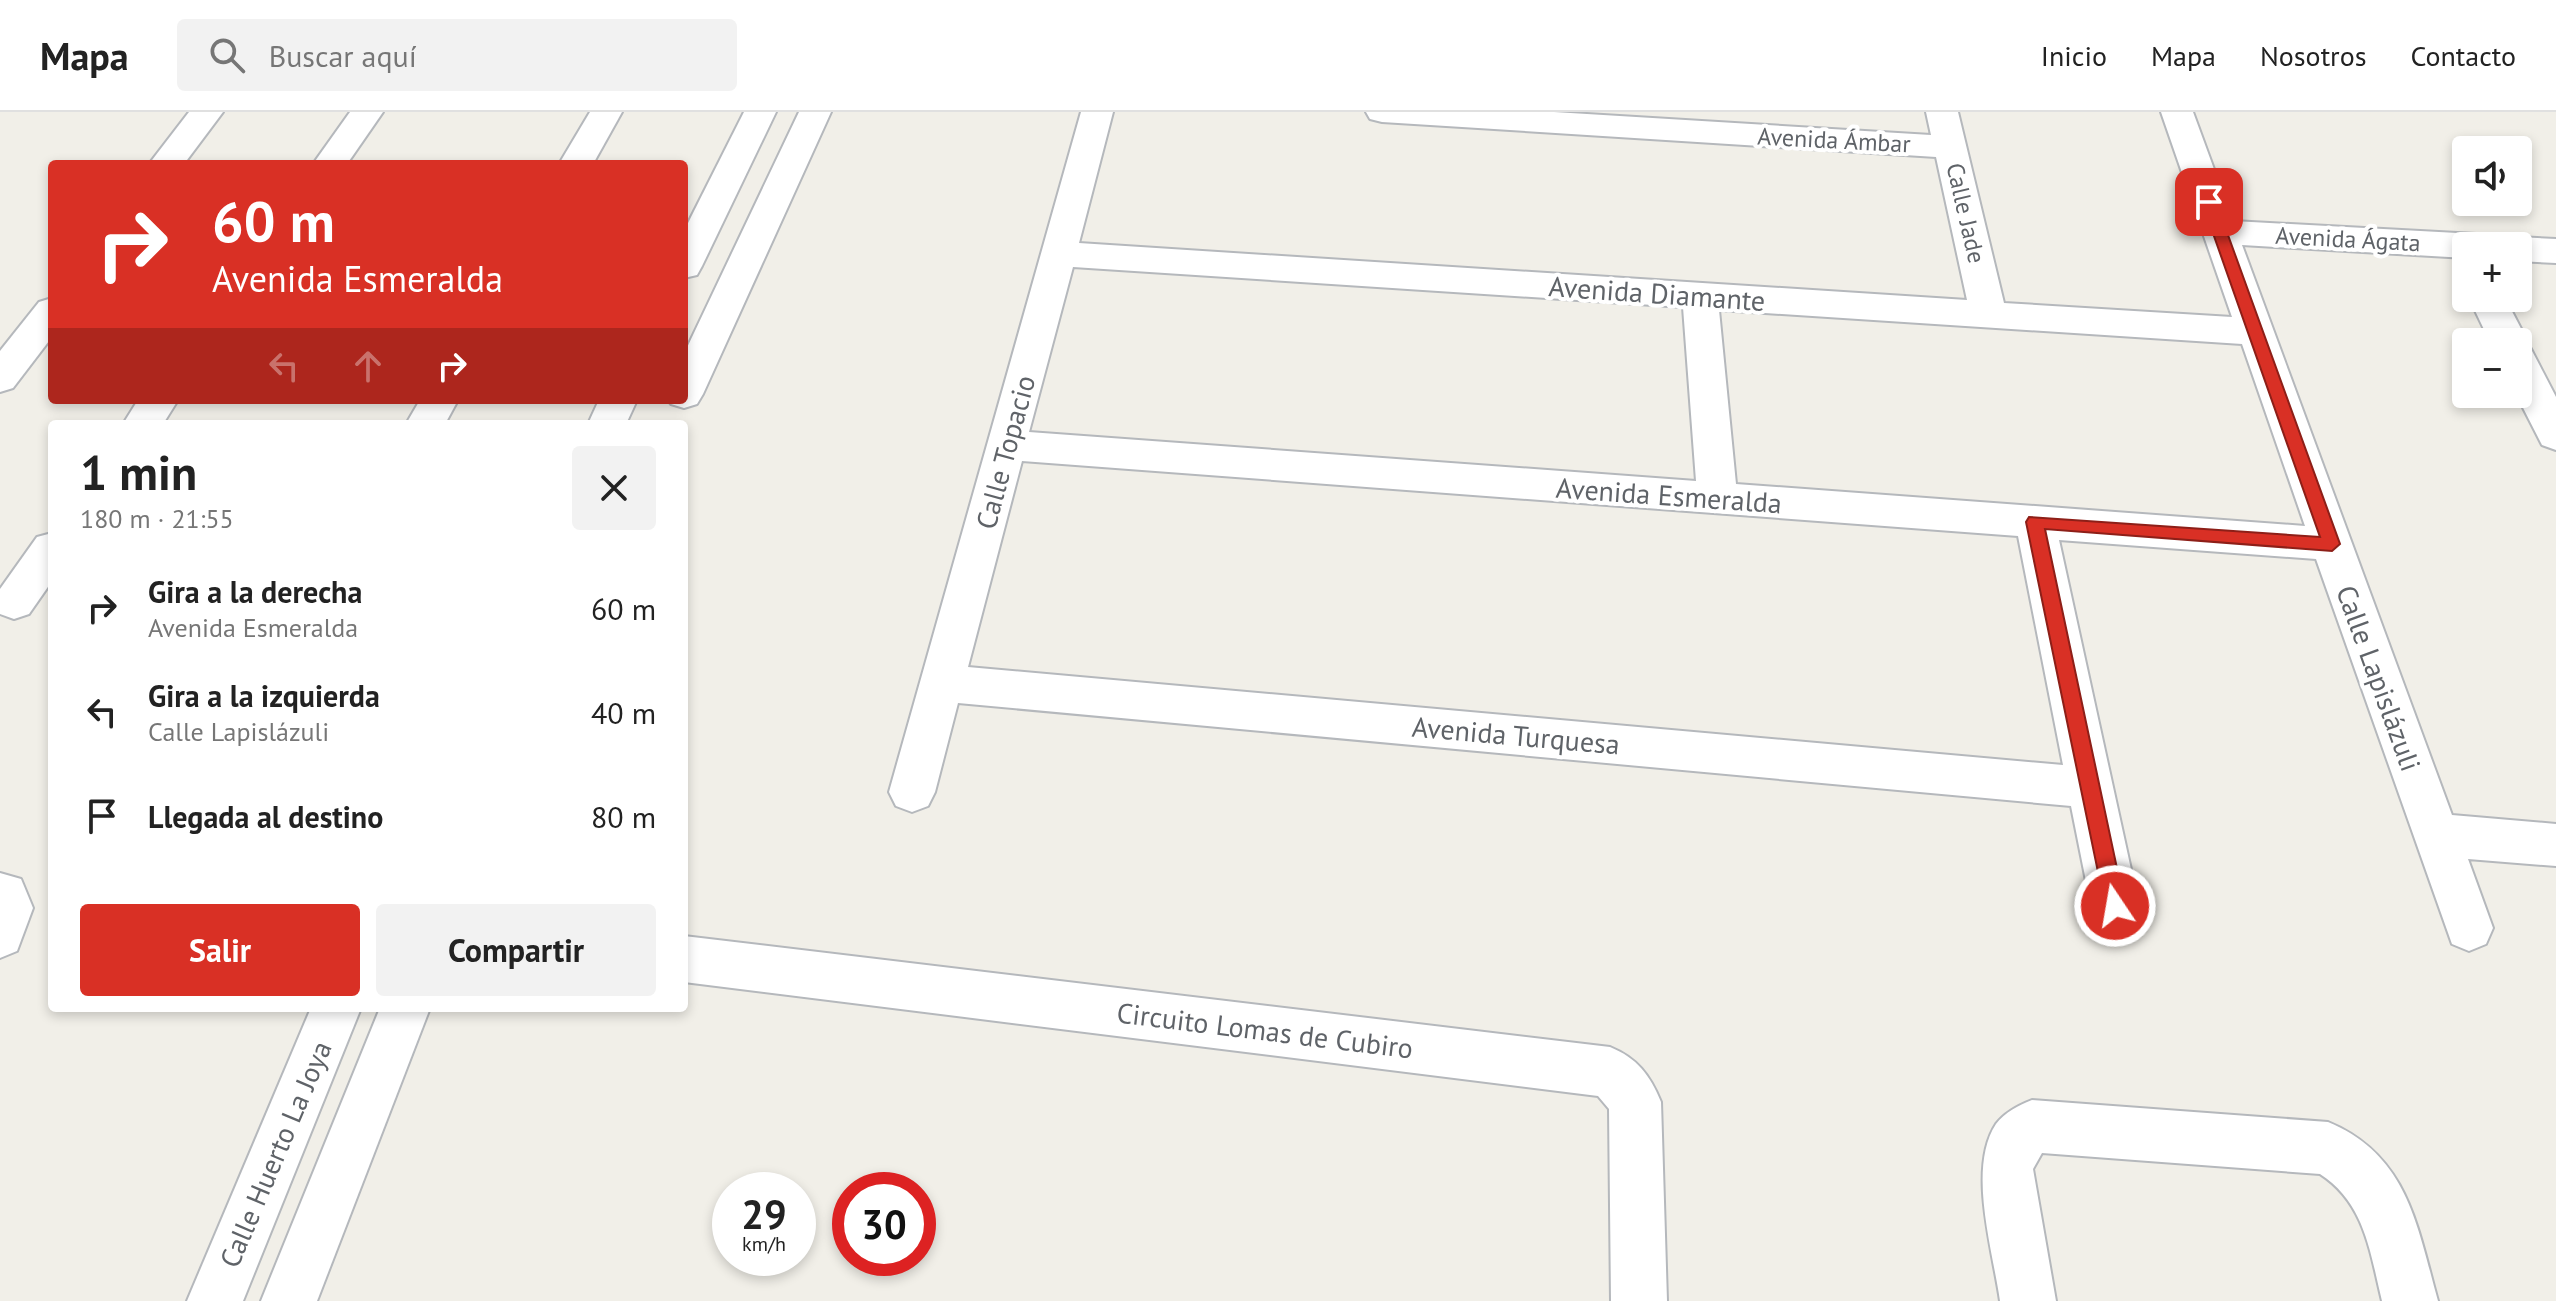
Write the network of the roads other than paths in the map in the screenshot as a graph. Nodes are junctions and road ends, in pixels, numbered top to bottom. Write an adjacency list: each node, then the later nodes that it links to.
1 (207, 112): 11 (street)
2 (367, 112): 12 (street)
3 (606, 112): 13 (street)
4 (760, 112): 19 (street)
5 (815, 112): 25 (street)
6 (1097, 112): 18 (street, Calle Topacio)
7 (1382, 112): 10 (street, Avenida Ámbar)
8 (1942, 112): 10 (street, Calle Jade)
9 (2177, 112): 14 (street, Calle Lapislázuli)
10 (1951, 147): 21 (street, Calle Jade)
11 (169, 160)
12 (333, 160)
13 (578, 160)
14 (2220, 232): 15 (street, Avenida Ágata); 23 (street, Calle Lapislázuli)
15 (2452, 248)
16 (2532, 250): 17 (street)
17 (2556, 251)
18 (1059, 254): 20 (street, Avenida Diamante); 28 (street, Calle Topacio)
19 (688, 258)
20 (1700, 296): 21 (street, Avenida Diamante); 29 (street)
21 (1989, 315): 23 (street, Avenida Diamante)
22 (48, 316): 24 (street)
23 (2256, 332): 31 (street, Calle Lapislázuli)
24 (0, 378)
25 (688, 385)
26 (2532, 387): 27 (street)
27 (2556, 435)
28 (1006, 445): 29 (street, Avenida Esmeralda); 34 (street, Calle Topacio)
29 (1717, 498): 30 (street, Avenida Esmeralda)
30 (2035, 522): 31 (street, Avenida Esmeralda); 35 (street)
31 (2332, 544): 37 (street, Calle Lapislázuli)
32 (48, 556): 33 (street)
33 (22, 602)
34 (942, 683): 35 (street, Avenida Turquesa); 36 (street, Calle Topacio)
35 (2090, 788): 40 (street)
36 (912, 792)
37 (2436, 835): 38 (street); 41 (street, Calle Lapislázuli)
38 (2556, 845)
39 (0, 895): 42 (street)
40 (2115, 906)
41 (2469, 928)
42 (0, 935)
43 (688, 959): 48 (street, Circuito Lomas de Cubiro)
44 (334, 1012): 46 (street, Calle Huerto La Joya)
45 (403, 1012): 47 (street)
46 (215, 1301)
47 (289, 1301)
48 (1639, 1301)
49 (2028, 1301): 50 (street)
50 (2410, 1301)

